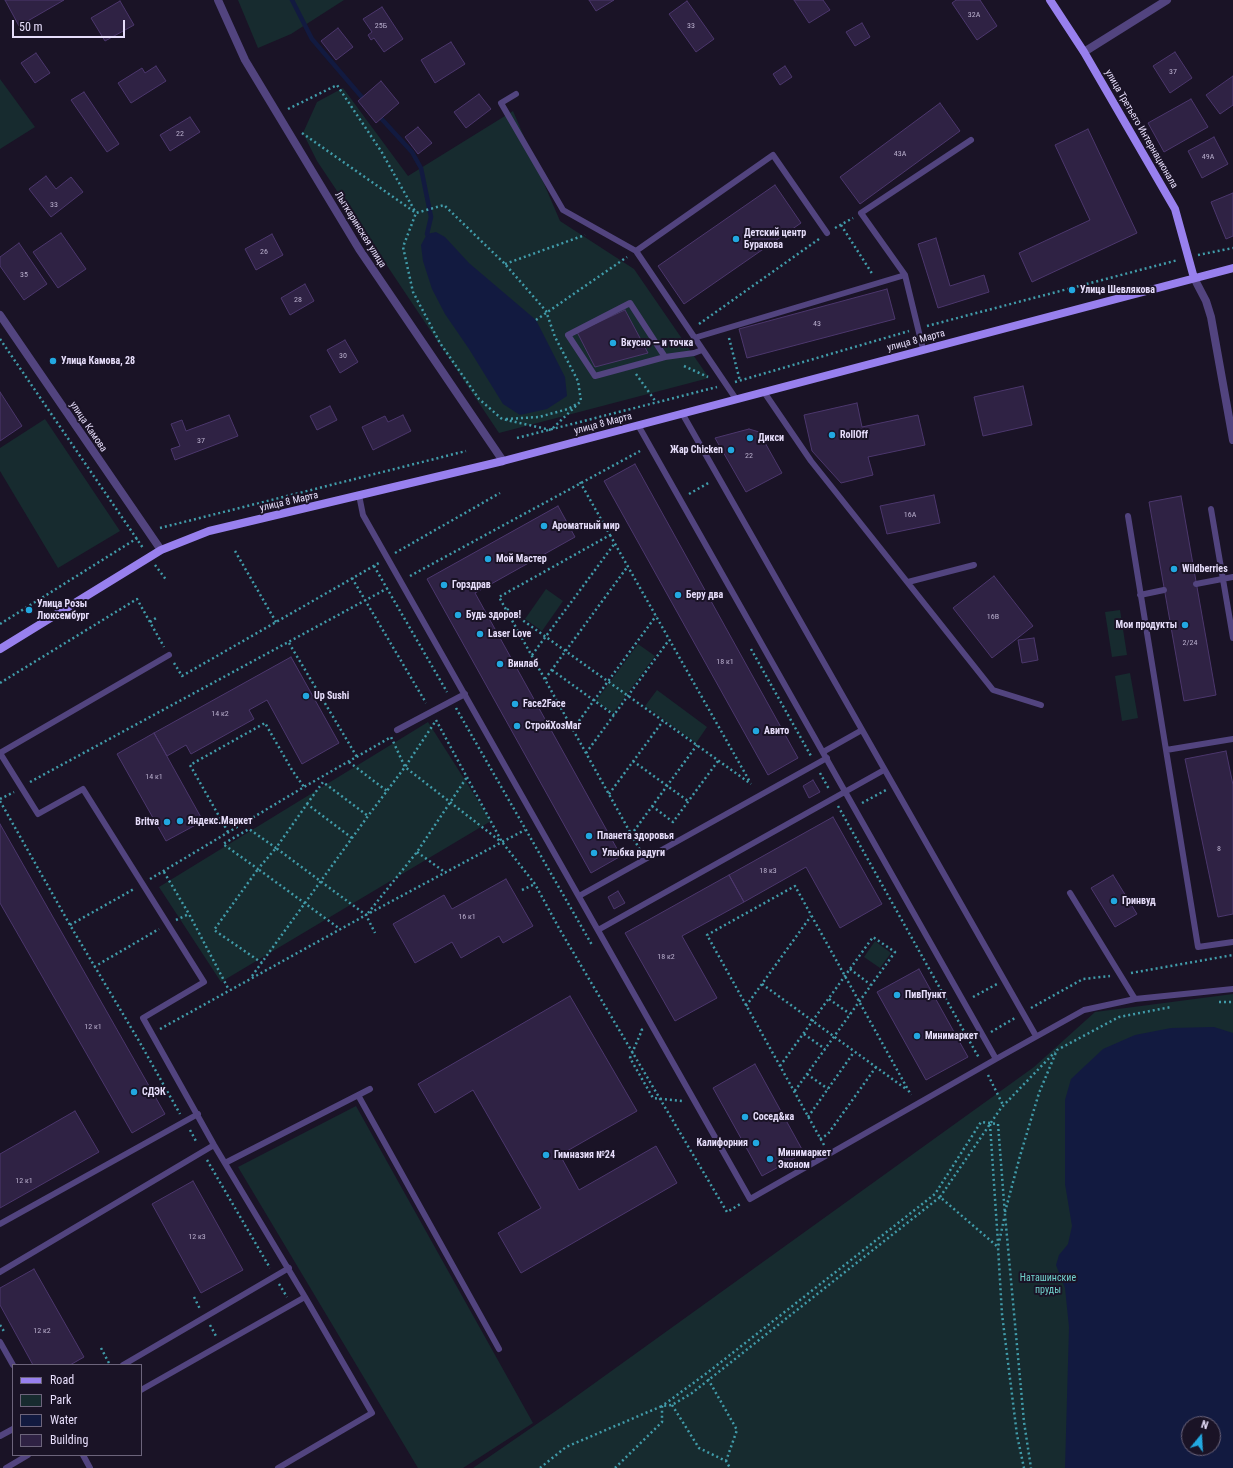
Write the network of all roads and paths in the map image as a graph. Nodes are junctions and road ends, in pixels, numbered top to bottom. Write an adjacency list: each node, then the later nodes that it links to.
1 (218, 0): 6 (street, Лыткаринская улица)
2 (1050, 0): 4 (street, улица Третьего Интернационала)
3 (1167, 0): 4 (street)
4 (1084, 52): 15 (street, улица Третьего Интернационала)
5 (516, 94): 11 (lane)
6 (277, 115): 9 (path); 46 (street, Лыткаринская улица)
7 (296, 128): 9 (path)
8 (971, 140): 18 (lane)
9 (416, 212): 16 (path); 39 (path)
10 (841, 225): 20 (path)
11 (598, 230): 14 (lane); 16 (path)
12 (827, 233): 14 (lane); 26 (path)
13 (1233, 248): 15 (path)
14 (636, 251): 21 (path); 26 (lane)
15 (1188, 258): 19 (street, улица Третьего Интернационала); 25 (path)
16 (505, 264): 21 (path)
17 (1233, 268): 19 (street, улица 8 Марта)
18 (905, 275): 20 (lane); 25 (lane)
19 (1194, 278): 28 (street, улица 8 Марта); 43 (street)
20 (878, 283): 24 (lane)
21 (546, 311): 23 (path); 36 (path)
22 (0, 315): 54 (street, улица Камова)
23 (536, 320)
24 (727, 328): 26 (lane); 32 (path)
25 (918, 328): 28 (lane); 32 (path)
26 (697, 337): 29 (lane)
27 (0, 339): 56 (path)
28 (923, 349): 34 (street, улица 8 Марта)
29 (702, 350): 30 (lane); 33 (lane)
30 (665, 357): 31 (lane); 31 (lane); 33 (path)
31 (631, 367): 37 (path)
32 (740, 381): 33 (path)
33 (726, 385): 35 (lane); 37 (path)
34 (764, 392): 35 (street, улица 8 Марта); 68 (lane)
35 (736, 399): 38 (street, улица 8 Марта)
36 (581, 402): 39 (path); 41 (path)
37 (656, 402): 41 (path)
38 (682, 413): 40 (street, улица 8 Марта); 47 (lane)
39 (502, 419): 41 (path)
40 (638, 425): 46 (street, улица 8 Марта); 109 (lane)
41 (551, 430): 42 (path)
42 (517, 438)
43 (1233, 440)
44 (466, 451): 54 (path)
45 (643, 457): 48 (path)
46 (503, 461): 50 (street, улица 8 Марта)
47 (718, 478): 51 (path); 105 (lane)
48 (580, 482): 55 (path); 67 (path)
49 (500, 493): 60 (path)
50 (359, 495): 58 (street, улица 8 Марта); 60 (lane)
51 (686, 496)
52 (1211, 509): 66 (lane)
53 (1128, 516): 72 (lane)
54 (147, 531): 56 (path); 58 (street, улица Камова)
55 (610, 536): 57 (path); 74 (path)
56 (136, 538): 79 (path)
57 (615, 543): 63 (path); 80 (path)
58 (161, 550): 85 (street, улица 8 Марта)
59 (236, 551): 78 (path)
60 (387, 558): 62 (path); 67 (lane)
61 (974, 565): 68 (lane)
62 (374, 566): 65 (path); 70 (path)
63 (628, 566): 75 (path); 86 (path)
64 (1233, 577): 66 (lane)
65 (352, 578): 73 (path); 78 (path)
66 (1223, 578): 69 (lane); 81 (lane)
67 (401, 581): 70 (path); 94 (lane)
68 (908, 582): 97 (lane)
69 (1196, 584)
70 (387, 589): 73 (path); 93 (path)
71 (1164, 590): 72 (lane)
72 (1140, 595): 108 (lane)
73 (365, 601): 83 (path); 99 (path)
74 (505, 607): 80 (path); 88 (path)
75 (656, 616): 82 (path); 91 (path)
76 (156, 618): 77 (path)
77 (150, 622): 87 (path); 92 (path)
78 (276, 622): 87 (path)
79 (0, 624)
80 (546, 636): 86 (path); 88 (path)
81 (1233, 638)
82 (669, 640): 95 (path); 114 (path)
83 (289, 643): 111 (path); 122 (path)
84 (748, 644): 116 (path)
85 (0, 649)
86 (566, 651): 89 (path); 91 (path)
87 (169, 655): 122 (lane)
88 (532, 655): 90 (path)
89 (552, 670): 90 (path); 96 (path)
90 (545, 679): 103 (path)
91 (608, 681): 95 (path); 96 (path)
92 (0, 683)
93 (447, 692)
94 (465, 694): 99 (lane); 152 (lane)
95 (628, 696): 100 (path); 102 (path)
96 (594, 701): 100 (path); 103 (path)
97 (1041, 705)
98 (457, 709): 136 (path)
99 (431, 712): 101 (path); 104 (lane)
100 (614, 715): 110 (path)
101 (436, 720): 117 (path); 119 (path)
102 (663, 721): 107 (path); 113 (path)
103 (573, 729): 110 (path)
104 (398, 730)
105 (862, 730): 109 (lane); 118 (lane)
106 (1233, 739): 108 (lane)
107 (697, 745): 114 (path); 121 (path)
108 (1166, 750): 162 (lane)
109 (823, 752): 112 (lane)
110 (586, 753): 126 (path)
111 (357, 757): 115 (path); 117 (path)
112 (827, 758): 116 (lane); 125 (lane)
113 (634, 761): 121 (path); 126 (path)
114 (718, 761): 129 (path)
115 (349, 762): 123 (path); 124 (path)
116 (815, 765): 127 (path); 152 (lane)
117 (405, 767): 124 (path); 130 (path)
118 (884, 770): 120 (lane); 125 (lane)
119 (467, 777): 130 (path); 140 (path)
120 (893, 785): 133 (path); 171 (lane)
121 (667, 786): 129 (path); 132 (path)
122 (21, 787): 128 (path); 148 (lane)
123 (304, 787): 137 (path); 137 (path)
124 (387, 791): 135 (path)
125 (846, 792): 127 (lane); 133 (lane)
126 (609, 794): 138 (path)
127 (834, 798): 134 (path); 160 (lane)
128 (0, 800): 157 (path)
129 (688, 801): 132 (path)
130 (451, 803): 140 (path); 143 (path)
131 (307, 804): 135 (path); 139 (path); 141 (path)
132 (652, 806): 138 (path)
133 (854, 807): 134 (path); 179 (lane)
134 (843, 814): 182 (path)
135 (368, 816): 139 (path)
136 (526, 830): 140 (path); 163 (path)
137 (228, 832): 145 (path)
138 (631, 835): 142 (path)
139 (352, 838): 147 (path)
140 (502, 842): 146 (path); 149 (path)
141 (276, 848): 144 (path); 144 (path); 147 (path)
142 (640, 850)
143 (417, 852): 146 (path); 155 (path)
144 (258, 869): 153 (path); 165 (path)
145 (164, 872): 148 (path); 154 (path)
146 (446, 873): 155 (path)
147 (320, 882): 153 (path); 155 (path)
148 (143, 883): 157 (path); 158 (lane)
149 (535, 884): 150 (path); 194 (path)
150 (522, 890)
151 (1070, 893): 168 (lane)
152 (579, 896): 160 (lane)
153 (304, 904): 159 (path); 165 (path)
154 (189, 914): 158 (path); 175 (path)
155 (366, 915): 159 (path); 161 (path)
156 (811, 916): 169 (path); 172 (path); 180 (path)
157 (70, 925): 166 (path)
158 (168, 925): 166 (path); 187 (lane)
159 (340, 929): 170 (path)
160 (598, 930): 198 (lane)
161 (376, 933)
162 (1233, 942)
163 (594, 948)
164 (1233, 955): 168 (path)
165 (262, 963): 170 (path)
166 (94, 967): 187 (path)
167 (850, 970): 169 (path); 173 (path); 173 (path)
168 (1120, 975): 177 (lane); 183 (path)
169 (845, 977): 176 (path); 178 (path)
170 (251, 978): 175 (path)
171 (1004, 980): 179 (path); 183 (lane)
172 (762, 984): 180 (path); 185 (path)
173 (871, 985): 178 (path)
174 (1233, 989): 177 (lane)
175 (229, 990): 187 (path)
176 (829, 999): 184 (path); 185 (path)
177 (1135, 999): 191 (lane)
178 (859, 1002): 184 (path); 203 (path)
179 (964, 1002): 182 (path); 190 (lane)
180 (746, 1006): 197 (path)
181 (1166, 1008): 193 (path)
182 (952, 1009): 198 (path)
183 (1023, 1012): 190 (path); 191 (lane)
184 (850, 1014): 189 (path)
185 (812, 1021): 188 (path); 189 (path)
186 (638, 1023): 194 (path)
187 (151, 1034): 210 (lane)
188 (804, 1034): 192 (path); 197 (path)
189 (834, 1036): 192 (path); 195 (path)
190 (985, 1036): 196 (lane)
191 (1036, 1036): 196 (lane)
192 (825, 1049): 200 (path)
193 (1057, 1050): 209 (path); 219 (path)
194 (633, 1052): 207 (path); 207 (path)
195 (854, 1052): 199 (path); 202 (path)
196 (996, 1059): 198 (lane)
197 (780, 1066): 204 (path)
198 (983, 1066): 209 (path)
199 (876, 1067): 203 (path); 213 (path)
200 (807, 1074): 202 (path); 204 (path)
201 (370, 1089): 205 (lane)
202 (828, 1089): 211 (path)
203 (908, 1091): 206 (path)
204 (794, 1092): 211 (path)
205 (358, 1095): 216 (lane); 229 (lane)
206 (911, 1096)
207 (660, 1098): 208 (path); 218 (path)
208 (684, 1101)
209 (1003, 1105): 212 (path)
210 (198, 1114): 214 (lane); 220 (lane)
211 (808, 1117): 213 (path)
212 (990, 1123): 217 (path); 219 (path); 221 (path); 236 (path)
213 (820, 1139): 215 (path)
214 (214, 1145): 216 (lane); 223 (lane)
215 (824, 1146)
216 (225, 1163): 222 (lane)
217 (940, 1197): 221 (path); 233 (path)
218 (739, 1199)
219 (1005, 1215): 221 (path); 249 (path)
220 (0, 1224)
221 (998, 1247): 248 (path)
222 (289, 1268): 224 (lane); 225 (lane)
223 (0, 1272)
224 (275, 1277): 226 (path); 232 (lane)
225 (305, 1297): 226 (lane); 244 (lane)
226 (292, 1305): 234 (lane)
227 (0, 1342): 230 (lane)
228 (101, 1348): 231 (path)
229 (499, 1349)
230 (12, 1364)
231 (109, 1364)
232 (125, 1364)
233 (708, 1379): 235 (path); 241 (path)
234 (142, 1389)
235 (672, 1405): 236 (path); 241 (path)
236 (662, 1406): 245 (path); 246 (path)
237 (12, 1430): 238 (lane)
238 (0, 1436)
239 (26, 1456): 242 (lane)
240 (84, 1456): 243 (lane)
241 (726, 1461): 247 (path)
242 (6, 1468)
243 (90, 1468)
244 (278, 1468)
245 (540, 1468)
246 (615, 1468)
247 (730, 1468)
248 (1024, 1468)
249 (1031, 1468)

